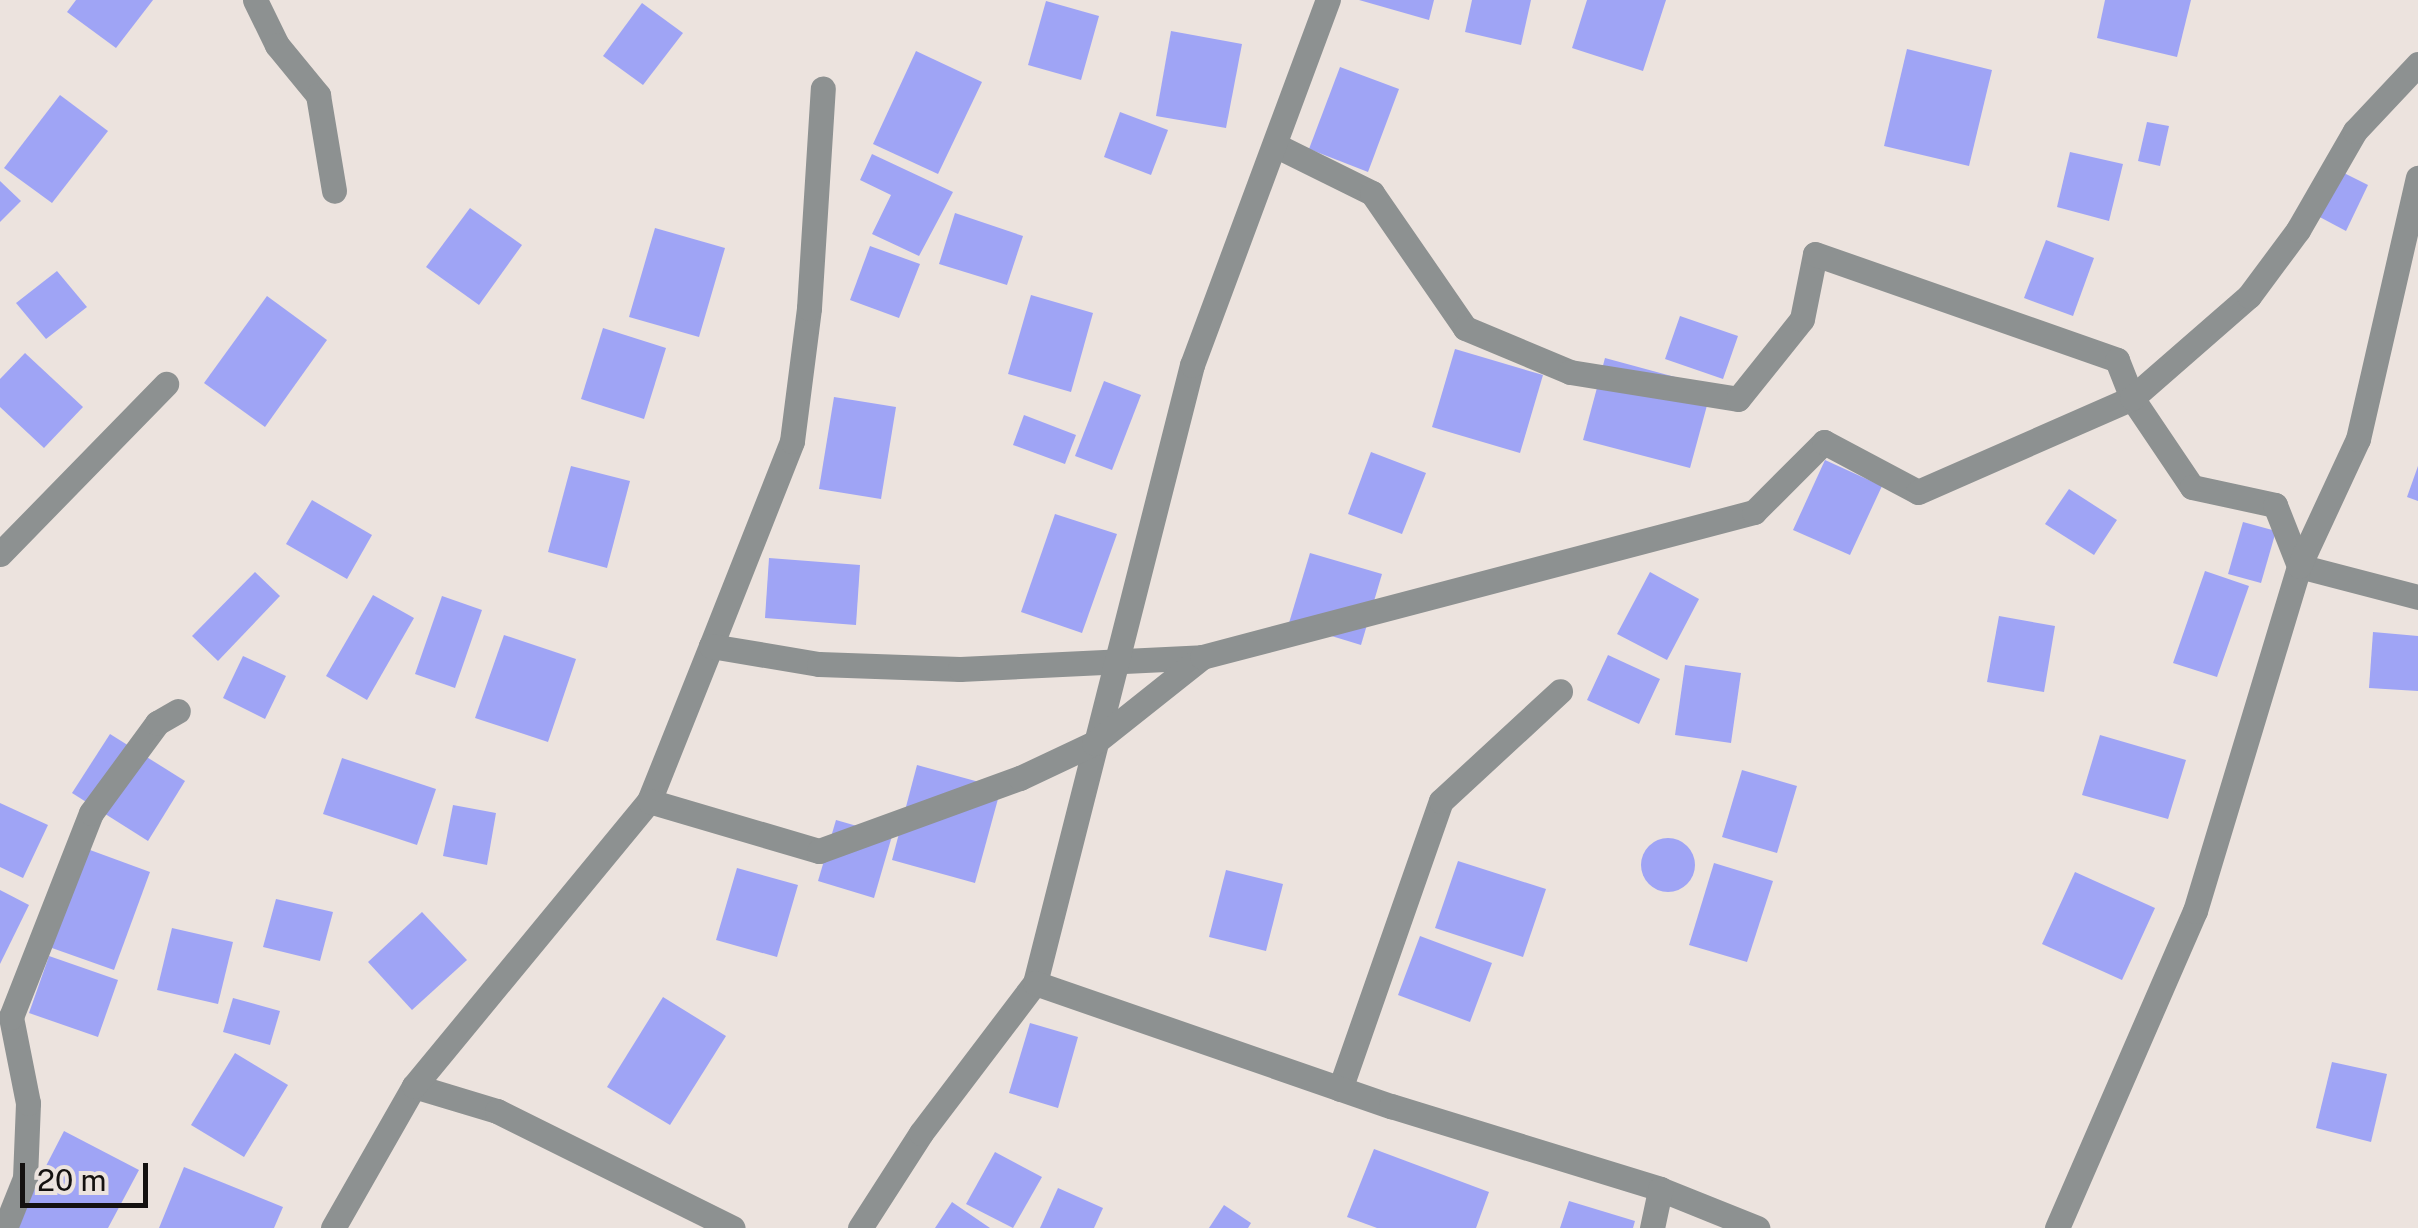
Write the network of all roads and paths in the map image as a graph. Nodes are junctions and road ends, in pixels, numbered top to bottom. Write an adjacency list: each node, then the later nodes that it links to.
1 (255, 0): 7 (street)
2 (1328, 0): 5 (street)
3 (2418, 64): 9 (street)
4 (822, 88): 13 (street)
5 (1277, 146): 9 (street); 15 (street)
6 (2418, 178): 11 (street)
7 (334, 192)
8 (166, 384): 10 (street)
9 (2132, 398): 11 (street); 14 (street)
10 (0, 554)
11 (2298, 566): 12 (street); 30 (street)
12 (2418, 597)
13 (712, 646): 15 (street); 19 (street)
14 (1202, 658): 15 (street); 18 (street)
15 (1119, 662): 18 (street)
16 (1560, 691): 22 (street)
17 (178, 710): 24 (street)
18 (1094, 743): 19 (street); 20 (street)
19 (648, 801): 21 (street)
20 (1035, 982): 22 (street); 27 (street)
21 (414, 1086): 25 (street); 26 (street)
22 (1340, 1089): 23 (street)
23 (1660, 1189): 28 (street); 29 (street)
24 (5, 1228)
25 (333, 1228)
26 (733, 1228)
27 (860, 1228)
28 (1652, 1228)
29 (1757, 1228)
30 (2057, 1228)

